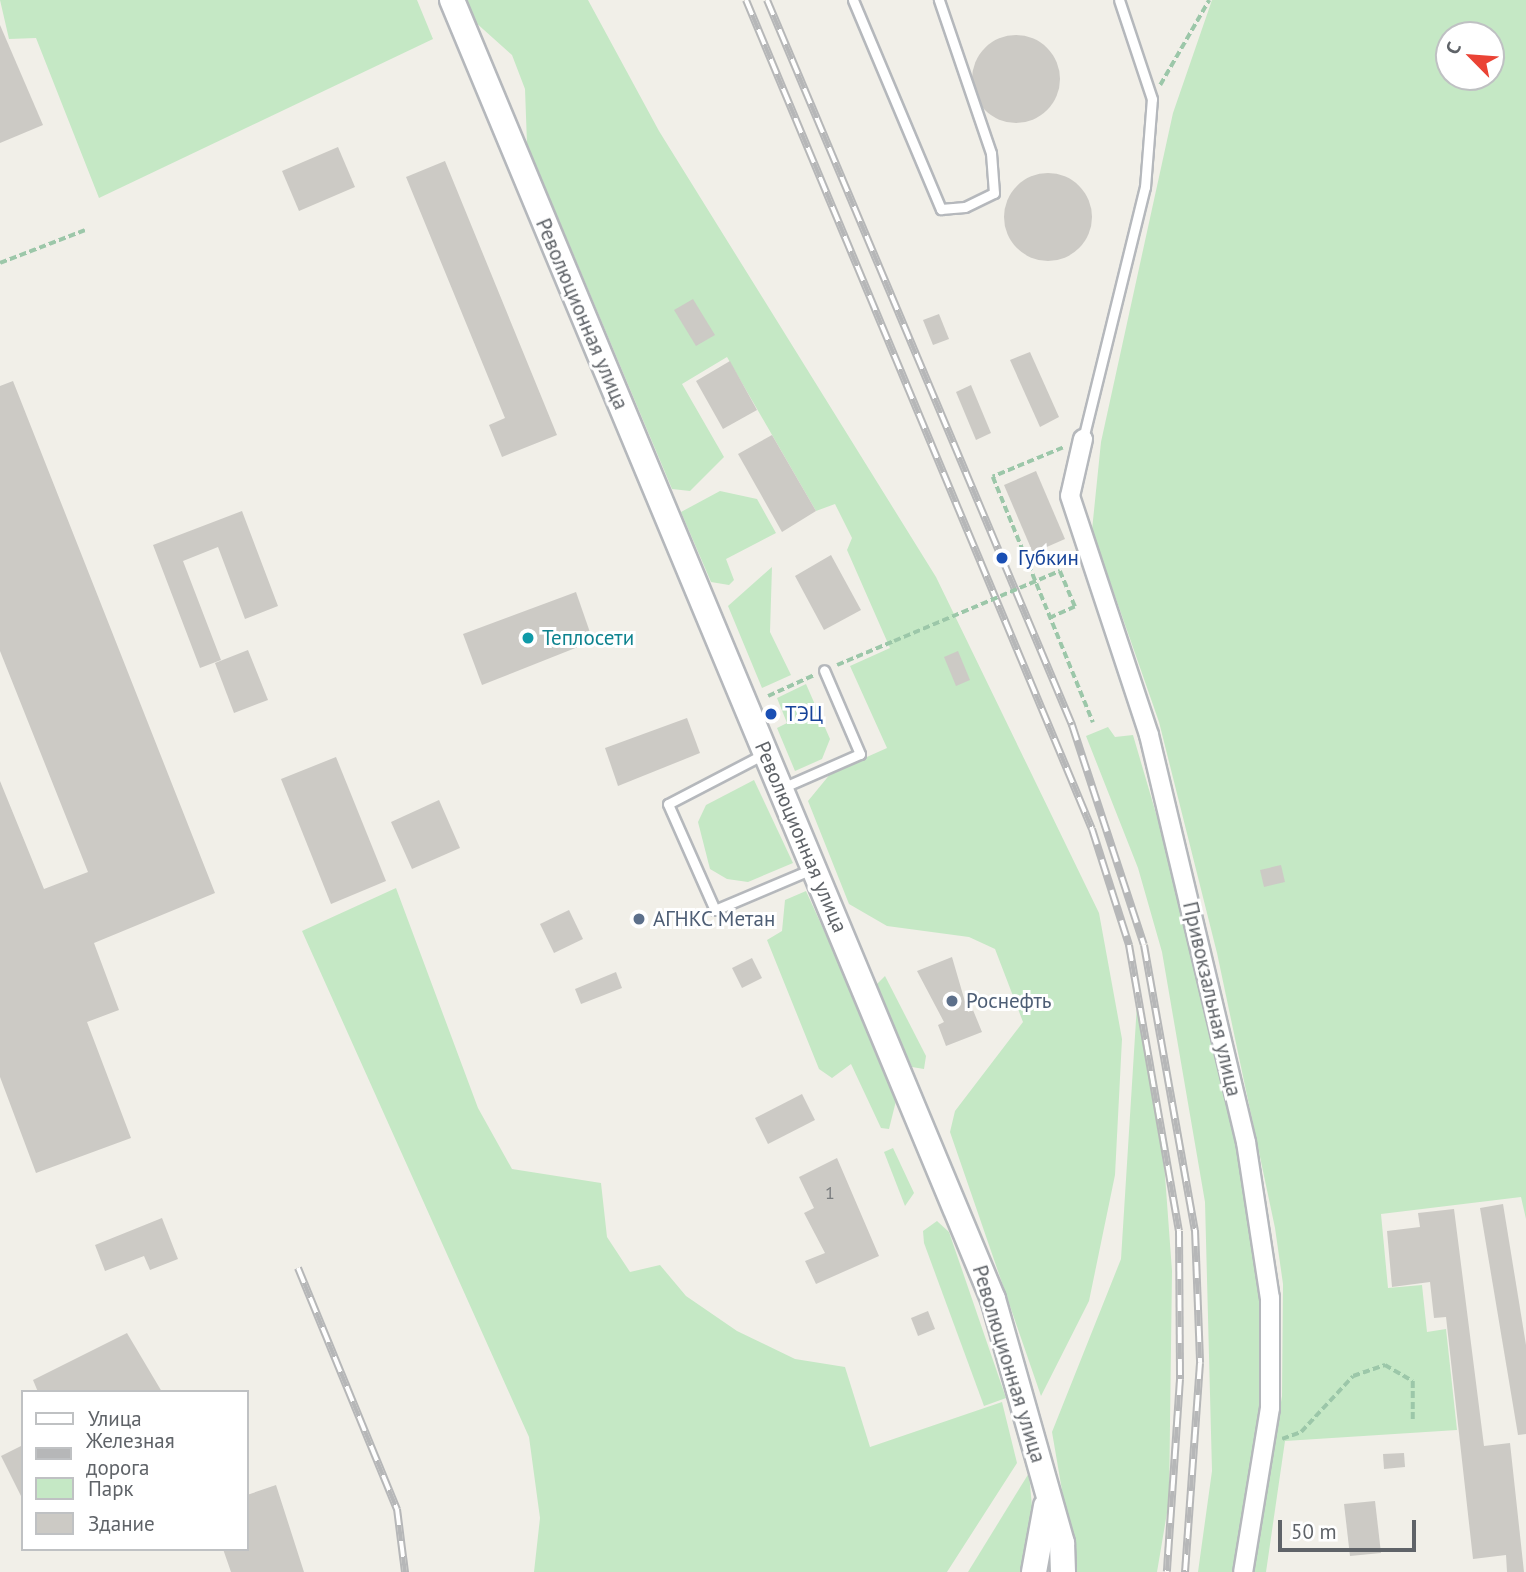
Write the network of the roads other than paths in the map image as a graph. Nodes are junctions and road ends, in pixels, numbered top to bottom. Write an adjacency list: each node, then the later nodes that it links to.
1 (452, 0): 7 (street, Революционная улица)
2 (853, 0): 3 (lane)
3 (939, 0)
4 (1119, 0): 5 (lane)
5 (1083, 439): 13 (street, Привокзальная улица)
6 (824, 670): 8 (lane)
7 (766, 753): 8 (street, Революционная улица); 9 (lane)
8 (780, 789): 9 (street, Революционная улица)
9 (814, 868): 10 (street, Революционная улица)
10 (1047, 1488): 11 (street); 12 (street, Революционная улица)
11 (1034, 1572)
12 (1063, 1572)
13 (1243, 1572)

